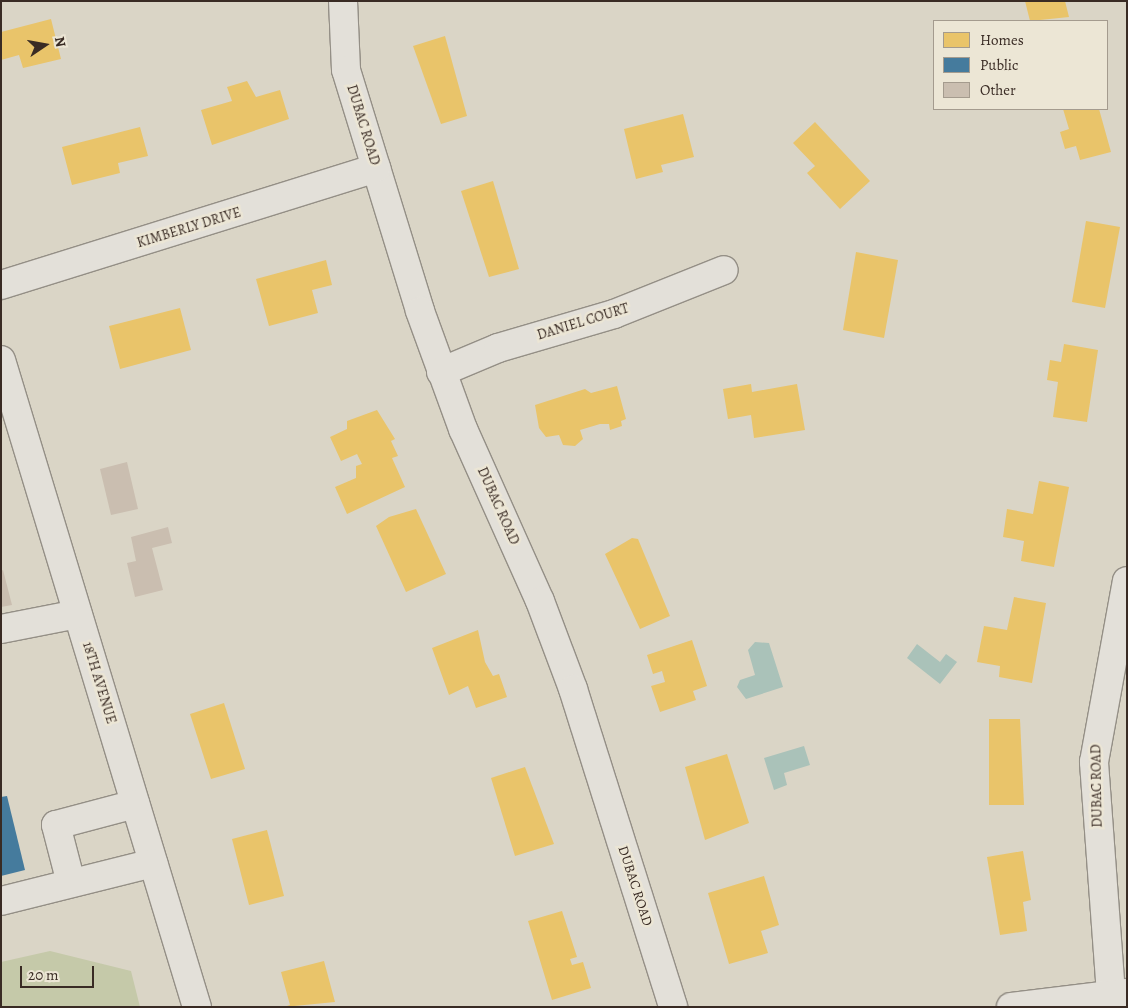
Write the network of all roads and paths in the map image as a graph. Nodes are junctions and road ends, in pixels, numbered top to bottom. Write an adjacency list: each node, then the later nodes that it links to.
1 (343, 1): 2 (street, DUBAC ROAD)
2 (376, 168): 4 (street, KIMBERLY DRIVE); 6 (street, DUBAC ROAD)
3 (724, 270): 6 (street, DANIEL COURT)
4 (1, 285)
5 (1, 360): 8 (street, 18TH AVENUE)
6 (441, 372): 16 (street, DUBAC ROAD)
7 (1127, 580): 14 (street, DUBAC ROAD)
8 (78, 614): 9 (street); 10 (street, 18TH AVENUE)
9 (1, 629)
10 (135, 804): 11 (street, 18TH AVENUE); 12 (street)
11 (153, 863): 12 (street); 15 (street, 18TH AVENUE)
12 (71, 883): 13 (street)
13 (1, 901)
14 (1119, 993): 17 (street)
15 (196, 1007)
16 (673, 1007)
17 (1011, 1007)

